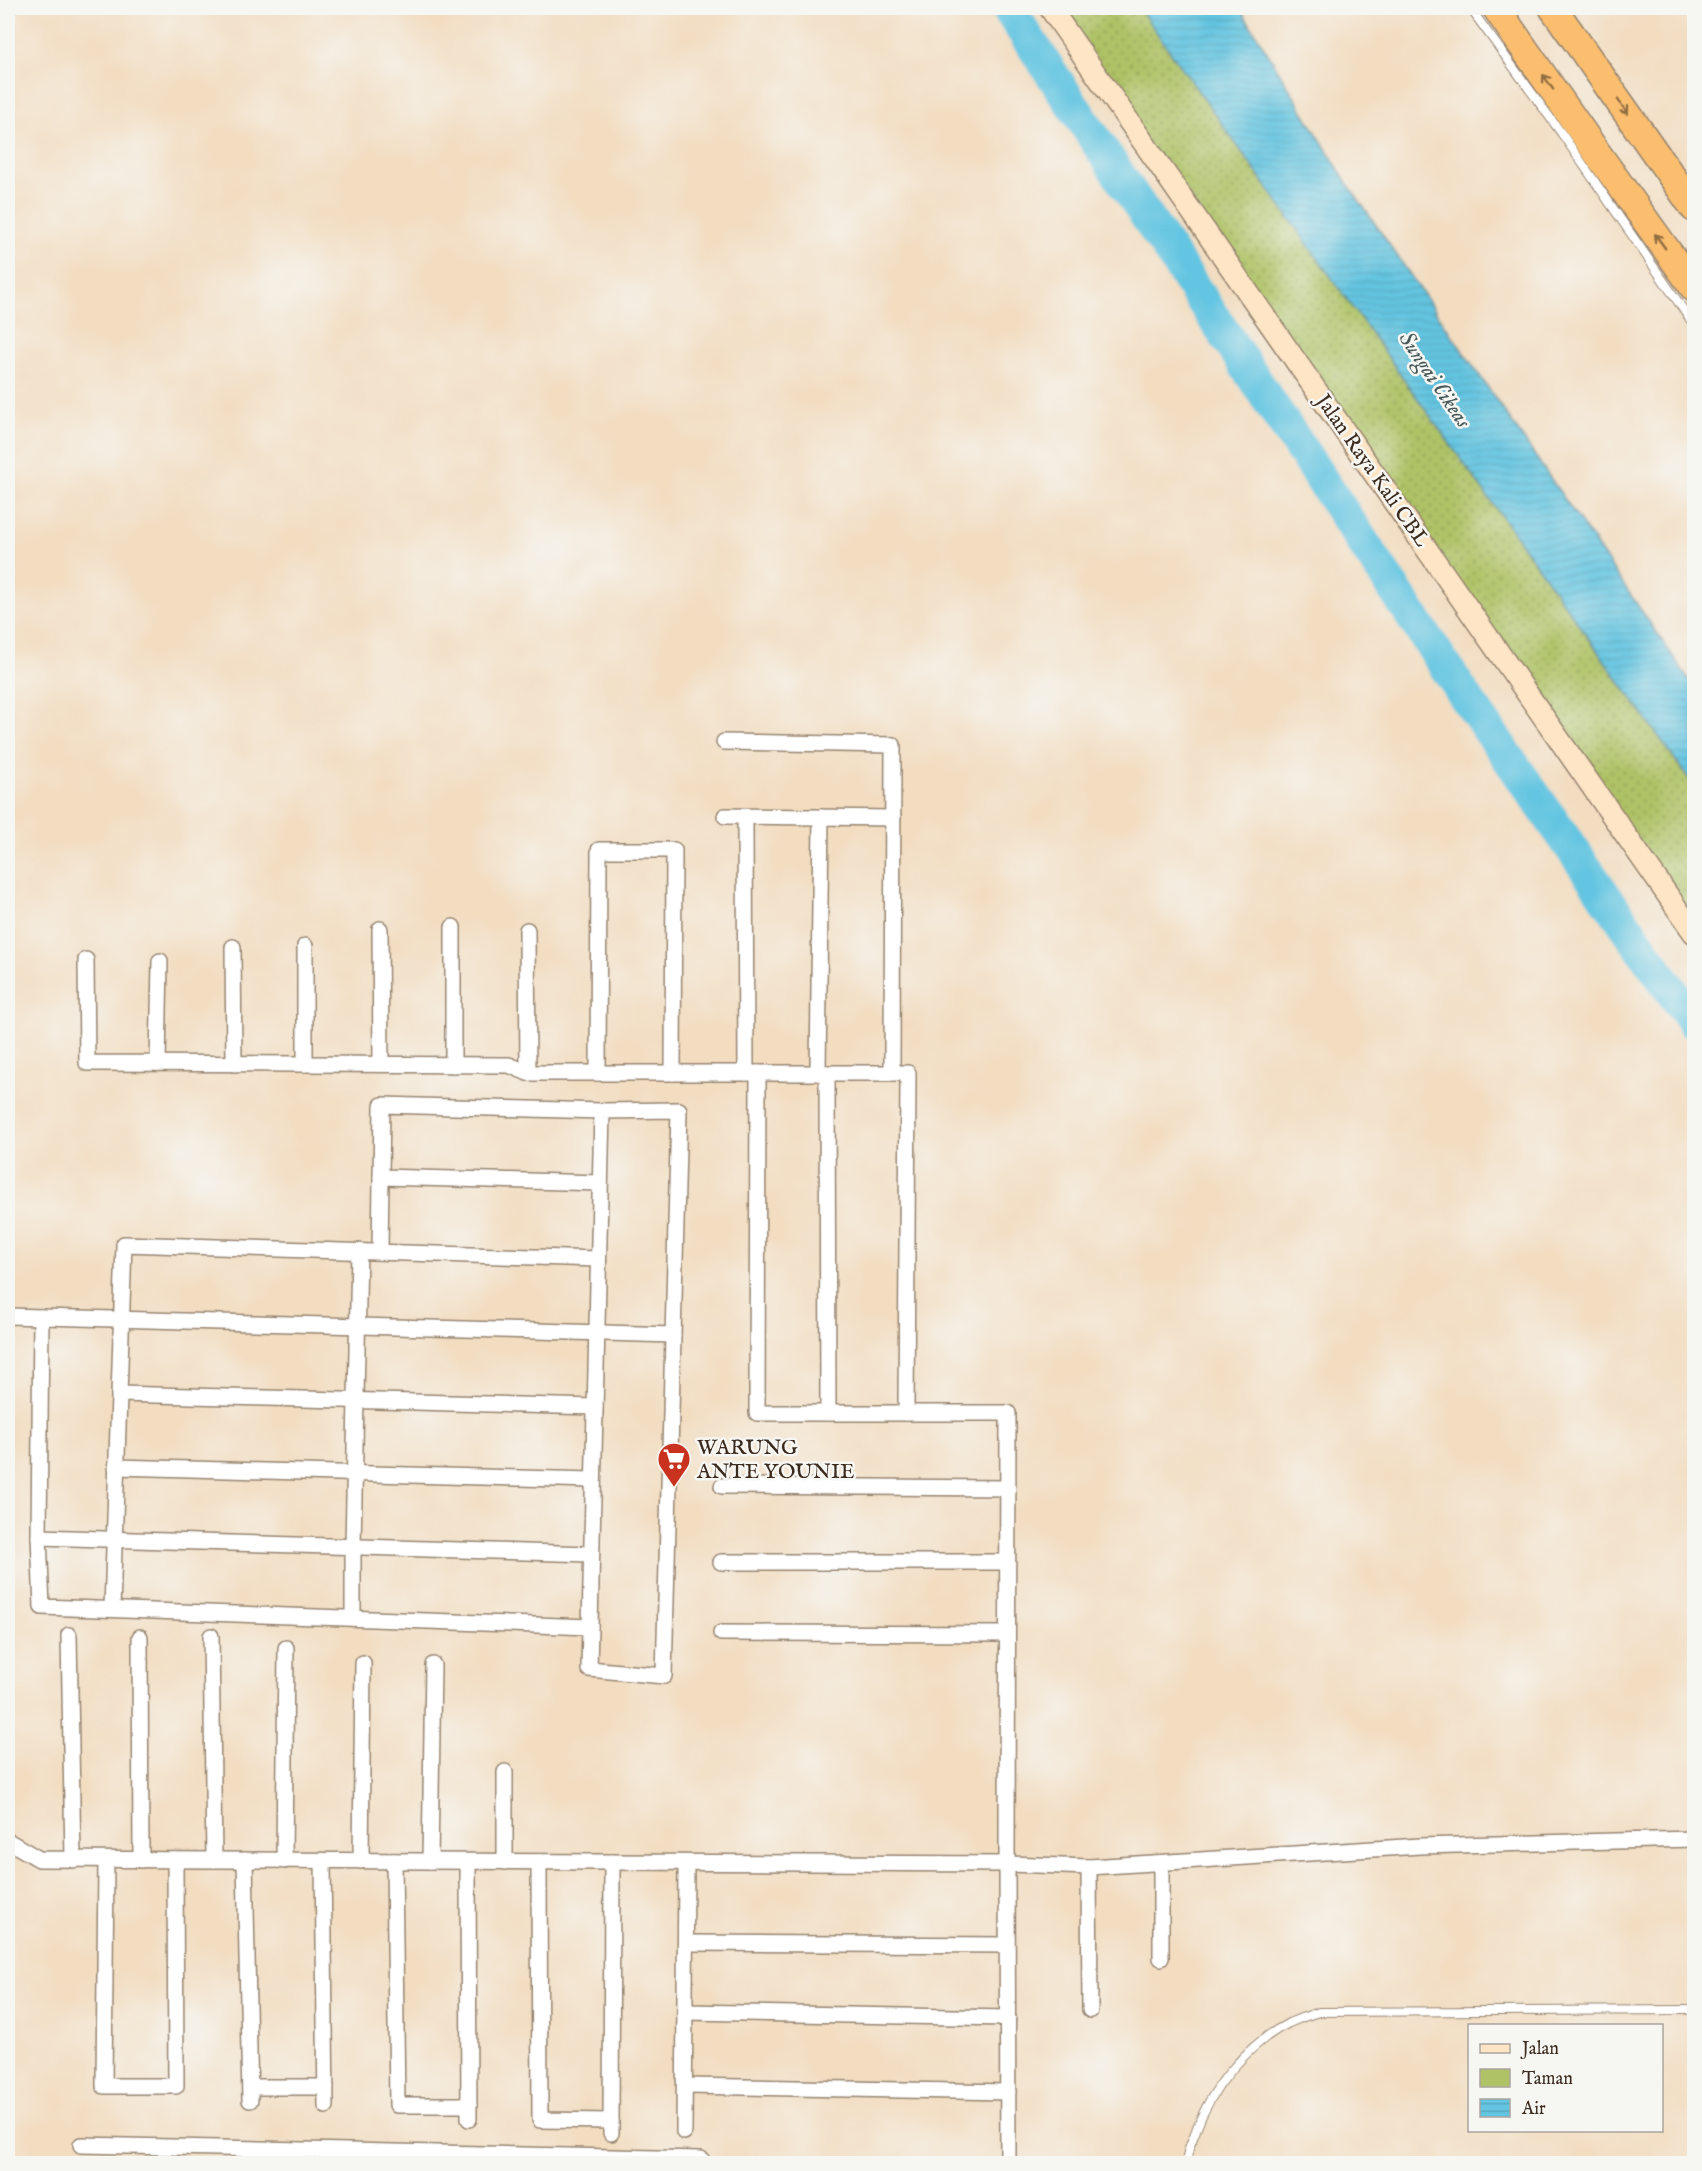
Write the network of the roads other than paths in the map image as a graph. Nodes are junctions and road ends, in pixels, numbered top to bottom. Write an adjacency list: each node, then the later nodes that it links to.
1 (1050, 8): 16 (main road, Jalan Raya Kali CBL)
2 (1470, 8): 7 (lane)
3 (1496, 8): 6 (highway, one-way to 3)
4 (1553, 8): 5 (highway, one-way to 5)
5 (1695, 208)
6 (1695, 288)
7 (1695, 325)
8 (724, 742): 12 (street)
9 (725, 816): 10 (street)
10 (745, 817): 11 (street); 29 (street)
11 (821, 817): 12 (street); 30 (street)
12 (893, 818): 31 (street)
13 (453, 927): 25 (street)
14 (380, 929): 24 (street)
15 (526, 930): 26 (street)
16 (1695, 933)
17 (305, 946): 23 (street)
18 (234, 947): 22 (street)
19 (86, 960): 21 (street)
20 (160, 961): 21 (street)
21 (158, 1064): 22 (street)
22 (234, 1064): 23 (street)
23 (305, 1064): 24 (street)
24 (381, 1064): 25 (street)
25 (453, 1065): 26 (street)
26 (528, 1073): 27 (street)
27 (598, 1073): 28 (street); 28 (street)
28 (673, 1073): 29 (street)
29 (752, 1073): 30 (street); 47 (street)
30 (823, 1073): 31 (street); 47 (street)
31 (892, 1073): 48 (street)
32 (602, 1111): 33 (street); 34 (street); 43 (street)
33 (381, 1177): 34 (street); 36 (street)
34 (600, 1183): 37 (street)
35 (359, 1251): 36 (street); 40 (street); 41 (street)
36 (380, 1252): 37 (street)
37 (598, 1259): 42 (street)
38 (8, 1316): 39 (street)
39 (41, 1317): 40 (street); 54 (street)
40 (121, 1319): 41 (street); 44 (street)
41 (357, 1326): 42 (street); 45 (street)
42 (597, 1333): 43 (street); 46 (street)
43 (673, 1335): 62 (street)
44 (119, 1394): 45 (street); 49 (street)
45 (356, 1400): 46 (street); 50 (street)
46 (595, 1407): 51 (street)
47 (828, 1413): 48 (street)
48 (906, 1413): 53 (street)
49 (116, 1467): 50 (street); 55 (street)
50 (354, 1474): 51 (street); 56 (street)
51 (593, 1480): 57 (street)
52 (722, 1486): 53 (street)
53 (1008, 1488): 59 (street)
54 (39, 1537): 55 (street); 60 (street)
55 (114, 1539): 56 (street); 60 (street)
56 (353, 1546): 57 (street); 61 (street)
57 (591, 1554): 62 (street)
58 (721, 1562): 59 (street)
59 (1008, 1562): 64 (street)
60 (112, 1609): 61 (street)
61 (353, 1618): 62 (street)
62 (590, 1627)
63 (721, 1633): 64 (street)
64 (1007, 1634): 91 (street)
65 (69, 1635): 74 (street)
66 (140, 1636): 76 (street)
67 (211, 1636): 78 (street)
68 (286, 1648): 80 (street)
69 (363, 1663): 82 (street)
70 (433, 1665): 84 (street)
71 (505, 1772): 86 (street)
72 (1695, 1839): 90 (street)
73 (8, 1841): 74 (street)
74 (73, 1860): 75 (street)
75 (106, 1860): 76 (street); 77 (street)
76 (141, 1860): 77 (street)
77 (175, 1860): 78 (street)
78 (214, 1860): 79 (street)
79 (245, 1860): 80 (street); 101 (street)
80 (284, 1861): 81 (street)
81 (323, 1861): 82 (street); 101 (street)
82 (361, 1861): 83 (street)
83 (394, 1861): 84 (street); 85 (street)
84 (430, 1861): 85 (street)
85 (468, 1862): 86 (street)
86 (505, 1862): 87 (street)
87 (539, 1862): 88 (street); 88 (street)
88 (612, 1862): 89 (street)
89 (686, 1863): 91 (street); 93 (street)
90 (1161, 1863): 92 (street); 95 (street)
91 (1007, 1864): 92 (street); 94 (street)
92 (1089, 1867): 96 (street)
93 (686, 1943): 94 (street); 98 (street)
94 (1007, 1945): 99 (street)
95 (1161, 1958)
96 (1090, 2010)
97 (1695, 2010): 111 (lane)
98 (685, 2012): 99 (street); 100 (street)
99 (1008, 2018): 102 (street)
100 (685, 2086): 102 (street); 104 (street)
101 (326, 2087): 103 (street)
102 (1008, 2092): 110 (street)
103 (326, 2106)
104 (684, 2132)
105 (81, 2145): 106 (street)
106 (183, 2147): 107 (street); 108 (street)
107 (420, 2158): 109 (street)
108 (183, 2163)
109 (701, 2163)
110 (1008, 2163)
111 (1187, 2163)

